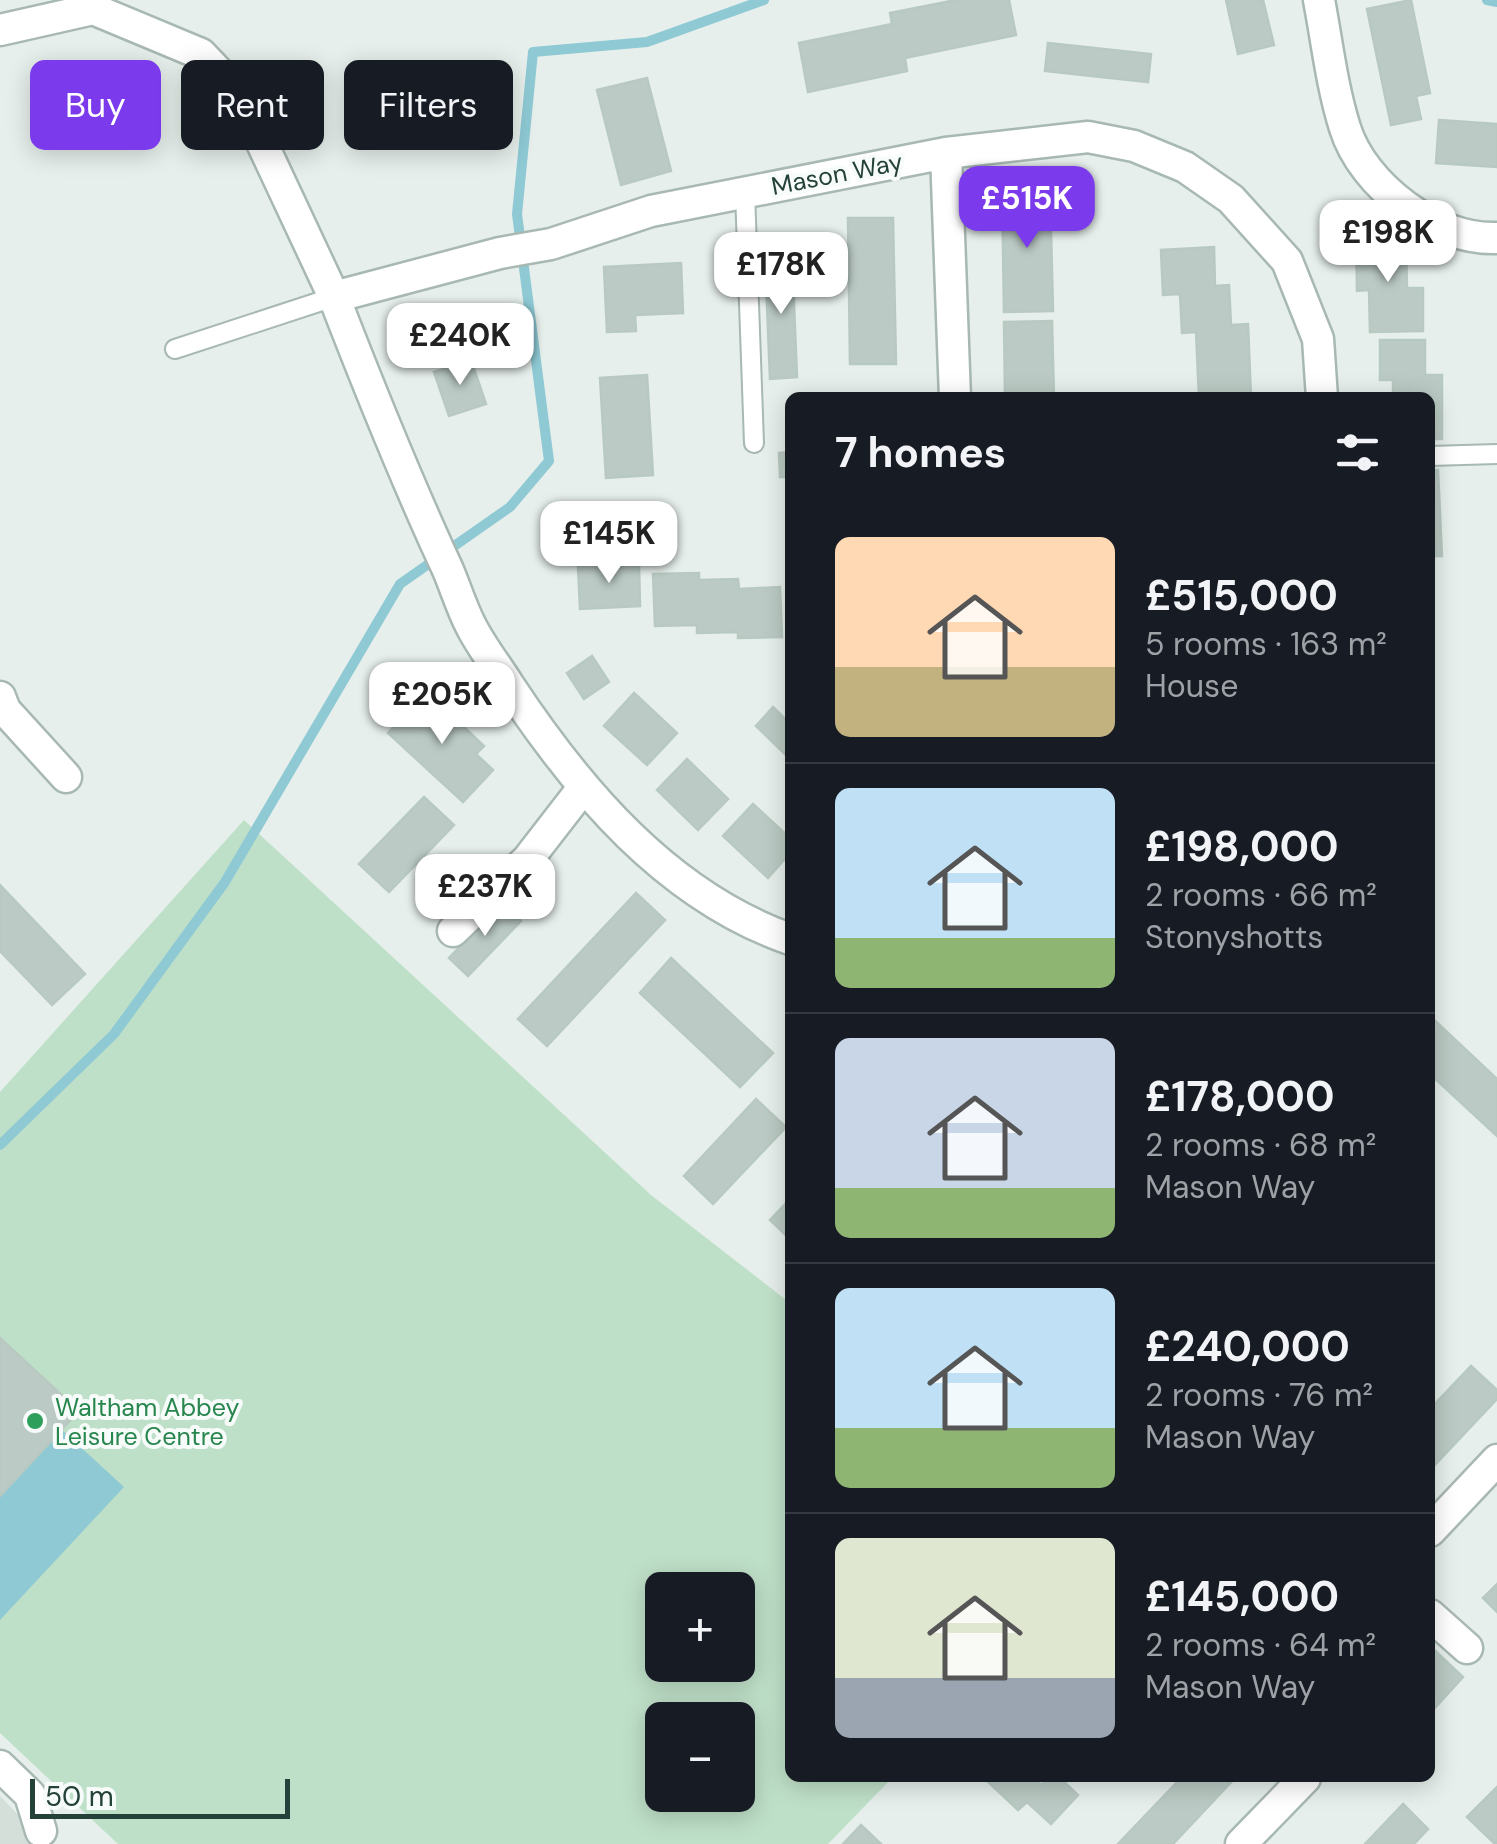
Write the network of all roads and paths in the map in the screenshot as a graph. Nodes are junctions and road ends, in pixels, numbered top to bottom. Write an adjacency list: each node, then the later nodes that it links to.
1 (1319, 0): 5 (street)
2 (0, 30): 6 (street)
3 (946, 154): 4 (street, Mason Way); 8 (street); 9 (street, Mason Way)
4 (745, 192): 6 (street, Mason Way); 10 (lane)
5 (1497, 238)
6 (334, 297): 7 (lane); 15 (street)
7 (175, 349)
8 (955, 392)
9 (1322, 392)
10 (754, 442)
11 (1497, 454): 12 (lane)
12 (1435, 456)
13 (0, 697): 14 (street)
14 (66, 778)
15 (584, 788): 16 (street); 17 (street)
16 (453, 931)
17 (785, 937)
18 (1497, 1460): 19 (street)
19 (1435, 1526)
20 (1435, 1619): 21 (street)
21 (1467, 1648)
22 (0, 1766): 24 (street)
23 (1297, 1782): 25 (street)
24 (43, 1840)
25 (1241, 1844)

